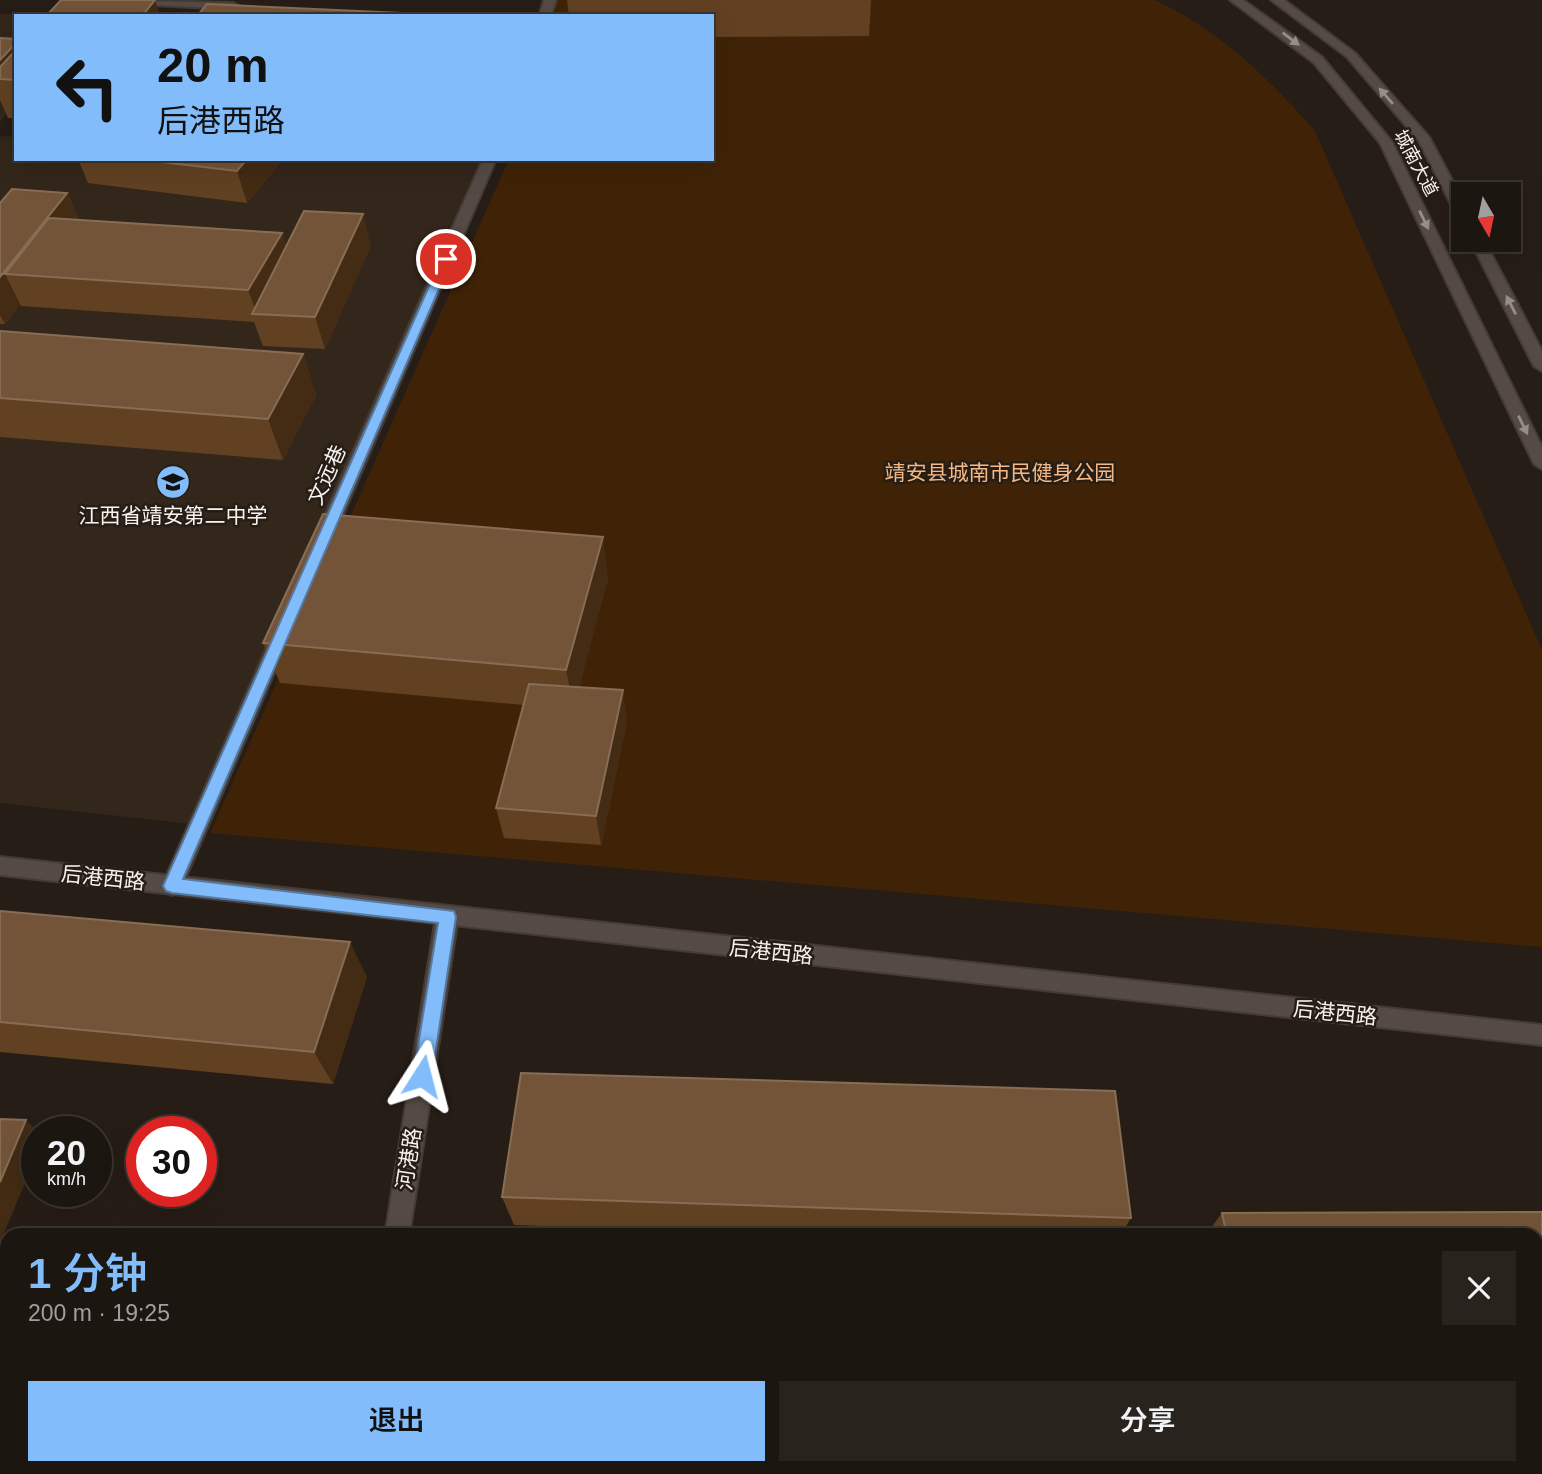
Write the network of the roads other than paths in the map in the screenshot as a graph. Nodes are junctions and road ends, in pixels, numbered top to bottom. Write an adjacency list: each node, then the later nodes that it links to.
1 (111, 0): 4 (main road)
2 (1236, 0): 9 (main road, 城南大道, one-way to 9)
3 (1277, 0): 6 (main road, 城南大道, one-way to 3)
4 (250, 7)
5 (489, 161): 10 (main road, 文远巷)
6 (1451, 191)
7 (1482, 252): 8 (main road, one-way to 7)
8 (1542, 366)
9 (1542, 464)
10 (317, 554)
11 (289, 618): 13 (main road)
12 (0, 866): 13 (main road, 后港西路)
13 (172, 886): 14 (main road, 后港西路)
14 (447, 917): 15 (main road, 后港西路); 16 (main road, 河港路)
15 (1542, 1035)
16 (398, 1228)

